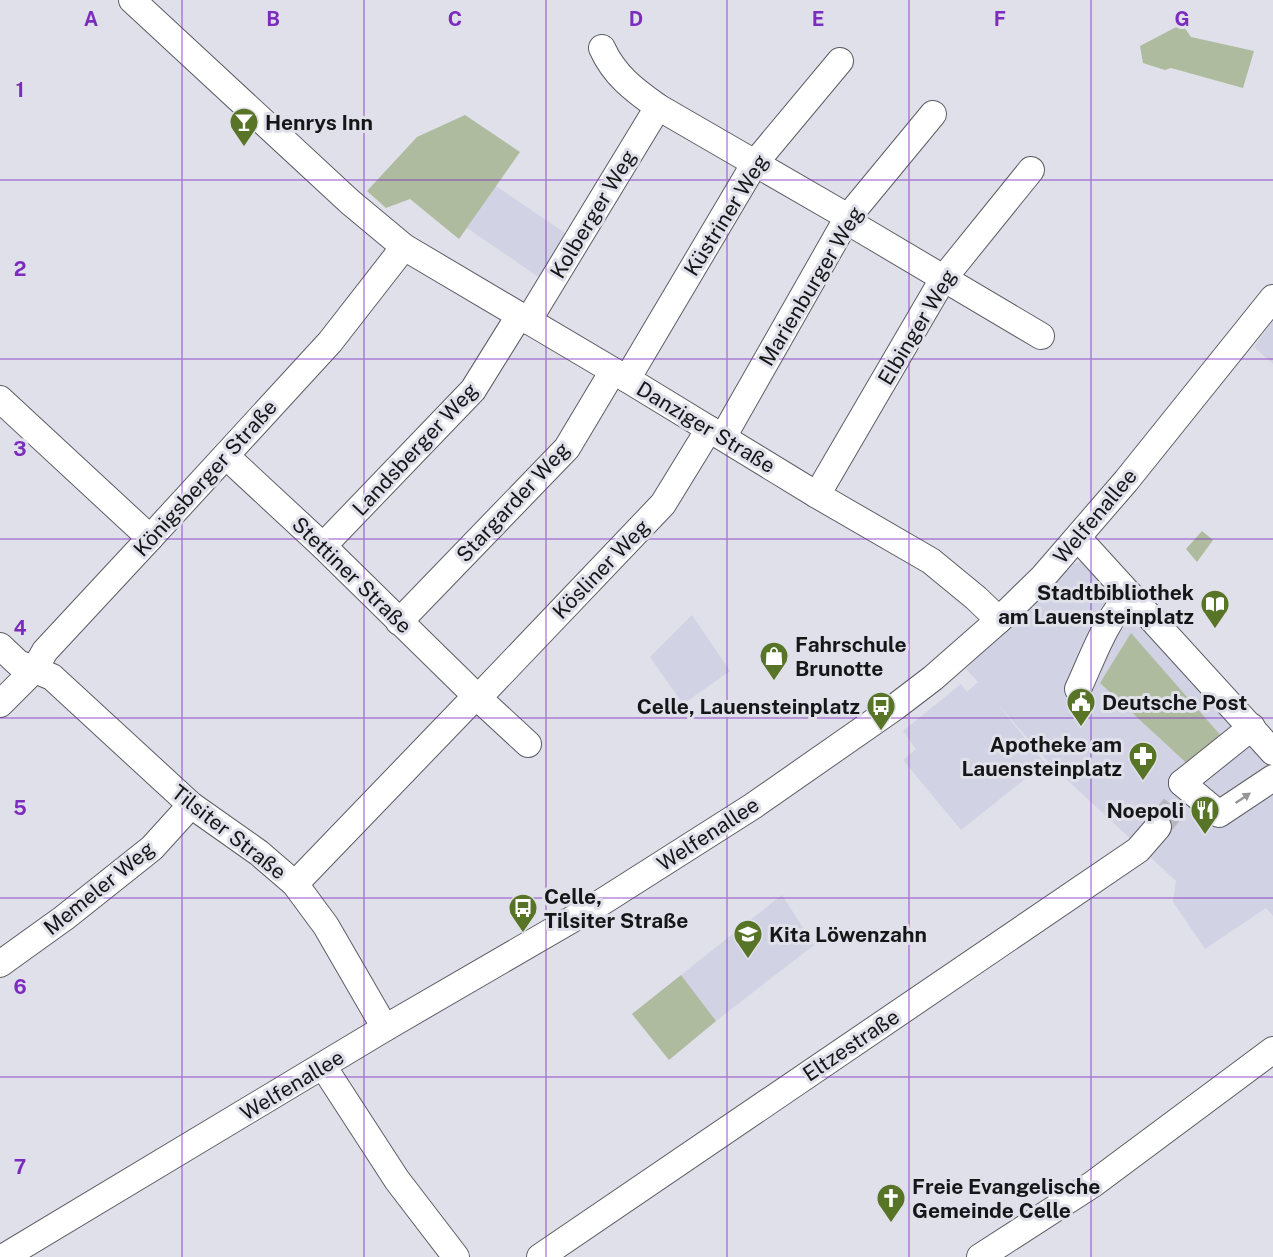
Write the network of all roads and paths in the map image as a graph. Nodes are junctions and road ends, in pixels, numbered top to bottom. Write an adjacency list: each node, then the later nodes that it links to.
1 (132, 0): 9 (street, Danziger Straße)
2 (602, 48): 4 (street)
3 (840, 61): 6 (street, Küstriner Weg)
4 (658, 107): 6 (street); 12 (street, Kolberger Weg)
5 (933, 114): 8 (street, Marienburger Weg)
6 (755, 163): 8 (street); 14 (street, Küstriner Weg)
7 (1031, 170): 10 (street, Elbinger Weg)
8 (848, 219): 10 (street); 16 (street, Marienburger Weg)
9 (404, 247): 12 (street, Danziger Straße); 17 (street, Königsberger Straße)
10 (943, 279): 13 (street); 18 (street, Elbinger Weg)
11 (1273, 298): 20 (street, Welfenallee)
12 (523, 318): 14 (street, Danziger Straße); 21 (street, Landsberger Weg)
13 (1041, 336)
14 (620, 375): 16 (street, Danziger Straße); 24 (street, Stargarder Weg)
15 (0, 399): 19 (street)
16 (716, 433): 18 (street, Danziger Straße); 28 (street, Kösliner Weg)
17 (226, 456): 19 (street, Königsberger Straße); 21 (street, Stettiner Straße)
18 (817, 495): 23 (street, Danziger Straße)
19 (150, 538): 26 (street, Königsberger Straße)
20 (1078, 538): 22 (street); 23 (street, Welfenallee)
21 (323, 546): 24 (street, Stettiner Straße)
22 (1131, 595): 27 (street); 30 (street)
23 (999, 620): 38 (street, Welfenallee)
24 (399, 622): 28 (street, Stettiner Straße)
25 (0, 646): 26 (street, Tilsiter Straße)
26 (34, 670): 29 (street, Königsberger Straße); 34 (street, Tilsiter Straße)
27 (1078, 689)
28 (477, 697): 31 (street, Stettiner Straße); 36 (street)
29 (0, 704)
30 (1252, 727): 32 (street); 33 (street, one-way to 33)
31 (528, 744)
32 (1273, 752)
33 (1273, 778)
34 (191, 805): 36 (street, Tilsiter Straße); 37 (street, Memeler Weg)
35 (1158, 827): 43 (street, Eltzestraße)
36 (295, 884): 38 (street, Tilsiter Straße)
37 (0, 964)
38 (385, 1028): 40 (street, Welfenallee)
39 (1273, 1050): 44 (street)
40 (323, 1066): 41 (street, Welfenallee); 42 (street)
41 (4, 1257)
42 (456, 1257)
43 (540, 1257)
44 (980, 1257)

